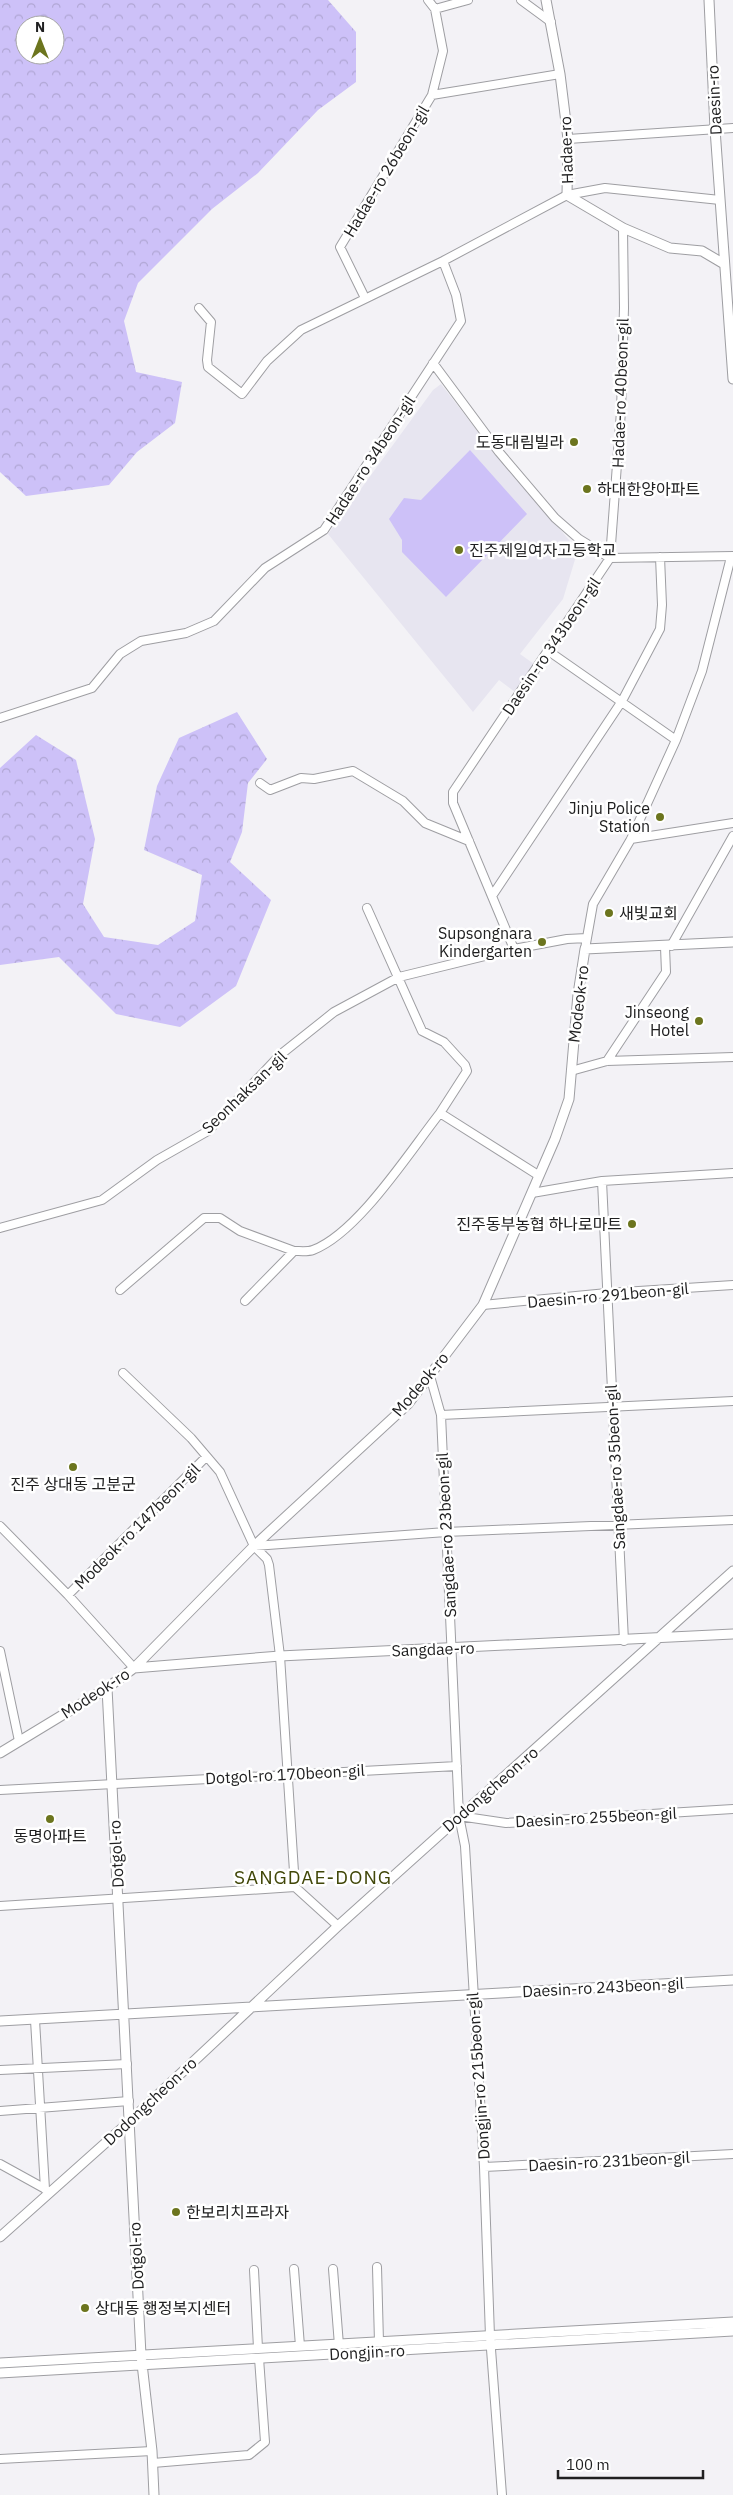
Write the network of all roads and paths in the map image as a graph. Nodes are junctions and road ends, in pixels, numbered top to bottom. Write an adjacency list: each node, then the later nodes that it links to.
1 (428, 0): 6 (street, Hadae-ro 26beon-gil)
2 (468, 0): 6 (street)
3 (521, 0): 7 (street)
4 (546, 0): 7 (street, Hadae-ro)
5 (709, 0): 11 (street, Daesin-ro)
6 (435, 9): 9 (street, Hadae-ro 26beon-gil)
7 (550, 22): 8 (street, Hadae-ro)
8 (560, 74): 9 (street, Hadae-ro 26beon-gil); 12 (street, Hadae-ro)
9 (432, 95): 19 (street, Hadae-ro 26beon-gil)
10 (733, 128): 11 (street)
11 (715, 129): 12 (street); 14 (street, Daesin-ro)
12 (568, 139): 13 (street, Hadae-ro)
13 (567, 195): 14 (street); 15 (street, Hadae-ro); 17 (street)
14 (720, 200): 16 (street, Daesin-ro)
15 (623, 228): 18 (street, Hadae-ro); 26 (street, Hadae-ro 40beon-gil)
16 (729, 241): 18 (street, Daesin-ro)
17 (443, 260): 19 (street); 22 (street, Hadae-ro 34beon-gil)
18 (724, 264): 21 (street, Daesin-ro)
19 (365, 298): 20 (street)
20 (199, 308)
21 (732, 359): 23 (street, Daesin-ro)
22 (433, 363): 26 (street); 29 (street, Hadae-ro 34beon-gil)
23 (733, 379)
24 (732, 556): 25 (street); 30 (street)
25 (660, 557): 26 (street); 28 (street)
26 (610, 558): 27 (street, Daesin-ro 343beon-gil)
27 (547, 650): 28 (street); 35 (street, Daesin-ro 343beon-gil)
28 (622, 701): 30 (street); 36 (street)
29 (0, 718)
30 (676, 740): 34 (street)
31 (260, 783): 35 (street)
32 (733, 823): 34 (street)
33 (733, 836): 40 (street)
34 (631, 839): 38 (street)
35 (469, 841): 36 (street)
36 (492, 896): 42 (street)
37 (367, 908): 43 (street)
38 (586, 938): 41 (street); 42 (street, Seonhaksan-gil)
39 (733, 942): 40 (street, Modeok-ro)
40 (668, 946): 41 (street, Modeok-ro); 45 (street)
41 (585, 948): 46 (street, Modeok-ro)
42 (514, 949): 43 (street, Seonhaksan-gil)
43 (399, 977): 47 (street); 52 (street, Seonhaksan-gil)
44 (733, 1057): 45 (street)
45 (608, 1061): 46 (street)
46 (571, 1071): 49 (street, Modeok-ro)
47 (440, 1113): 49 (street); 53 (street)
48 (733, 1173): 50 (street)
49 (538, 1175): 51 (street, Modeok-ro)
50 (602, 1181): 51 (street); 56 (street, Sangdae-ro 35beon-gil)
51 (532, 1193): 58 (street, Modeok-ro)
52 (0, 1228)
53 (294, 1251): 55 (street); 57 (street)
54 (733, 1285): 56 (street, Daesin-ro 291beon-gil)
55 (120, 1290)
56 (607, 1294): 58 (street, Daesin-ro 291beon-gil); 62 (street, Sangdae-ro 35beon-gil)
57 (245, 1301)
58 (483, 1305): 60 (street, Modeok-ro)
59 (123, 1373): 64 (street, Modeok-ro 147beon-gil)
60 (430, 1376): 63 (street, Sangdae-ro 23beon-gil); 69 (street, Modeok-ro)
61 (733, 1401): 62 (street)
62 (612, 1408): 63 (street); 66 (street, Sangdae-ro 35beon-gil)
63 (441, 1415): 68 (street, Sangdae-ro 23beon-gil)
64 (206, 1457): 69 (street, Modeok-ro 147beon-gil); 71 (street, Modeok-ro 147beon-gil)
65 (733, 1520): 66 (street)
66 (618, 1525): 68 (street); 74 (street, Sangdae-ro 35beon-gil)
67 (0, 1526): 71 (street)
68 (446, 1532): 69 (street); 75 (street, Sangdae-ro 23beon-gil)
69 (254, 1546): 77 (street, Modeok-ro 147beon-gil); 78 (street, Modeok-ro)
70 (733, 1571): 73 (street, Dodongcheon-ro)
71 (68, 1595): 78 (street)
72 (733, 1634): 73 (street, Sangdae-ro)
73 (660, 1638): 74 (street, Sangdae-ro); 87 (street, Dodongcheon-ro)
74 (624, 1641): 75 (street, Sangdae-ro)
75 (452, 1649): 77 (street, Sangdae-ro); 82 (street, Sangdae-ro 23beon-gil)
76 (0, 1651): 80 (street)
77 (280, 1656): 78 (street, Sangdae-ro); 83 (street, Modeok-ro 147beon-gil)
78 (134, 1668): 79 (street, Modeok-ro)
79 (107, 1688): 80 (street, Modeok-ro); 84 (street, Dotgol-ro)
80 (19, 1741): 81 (street, Modeok-ro)
81 (0, 1753)
82 (457, 1766): 83 (street, Dotgol-ro 170beon-gil); 87 (street, Sangdae-ro 23beon-gil)
83 (288, 1774): 84 (street, Dotgol-ro 170beon-gil); 88 (street, Modeok-ro 147beon-gil)
84 (112, 1783): 85 (street); 89 (street, Dotgol-ro)
85 (0, 1790)
86 (733, 1809): 87 (street, Daesin-ro 255beon-gil)
87 (458, 1816): 91 (street, Dodongcheon-ro); 93 (street, Dongjin-ro 215beon-gil)
88 (294, 1887): 89 (street); 91 (street)
89 (118, 1898): 90 (street); 95 (street, Dotgol-ro)
90 (0, 1906)
91 (338, 1926): 94 (street, Dodongcheon-ro)
92 (733, 1980): 93 (street, Daesin-ro 243beon-gil)
93 (472, 1994): 94 (street); 107 (street, Dongjin-ro 215beon-gil)
94 (248, 2009): 95 (street); 104 (street, Dodongcheon-ro)
95 (124, 2016): 96 (street); 98 (street, Dotgol-ro)
96 (35, 2020): 97 (street); 99 (street)
97 (0, 2021)
98 (127, 2064): 99 (street); 101 (street, Dotgol-ro)
99 (39, 2068): 100 (street); 102 (street)
100 (0, 2070)
101 (129, 2102): 102 (street); 104 (street, Dotgol-ro)
102 (41, 2108): 103 (street); 108 (street)
103 (0, 2111)
104 (130, 2121): 108 (street, Dodongcheon-ro); 121 (street, Dotgol-ro)
105 (733, 2154): 107 (street, Daesin-ro 231beon-gil)
106 (0, 2164): 108 (street)
107 (484, 2168): 116 (street, Dongjin-ro 215beon-gil)
108 (48, 2191): 109 (street, Dodongcheon-ro)
109 (0, 2237)
110 (377, 2267): 117 (street)
111 (294, 2269): 119 (street)
112 (333, 2269): 118 (street)
113 (254, 2270): 120 (street)
114 (733, 2322): 116 (street, Dongjin-ro)
115 (733, 2331): 116 (street, Dongjin-ro)
116 (491, 2341): 117 (street, Dongjin-ro); 122 (street, Dongjin-ro); 130 (street, Dongjin-ro 215beon-gil)
117 (379, 2342): 118 (street, Dongjin-ro)
118 (339, 2345): 119 (street, Dongjin-ro)
119 (300, 2346): 120 (street, Dongjin-ro)
120 (258, 2348): 121 (street, Dongjin-ro)
121 (141, 2355): 123 (street, Dongjin-ro); 124 (street, Dotgol-ro)
122 (259, 2358): 124 (street, Dongjin-ro); 128 (street)
123 (0, 2363)
124 (142, 2365): 125 (street, Dongjin-ro); 126 (street, Dotgol-ro)
125 (0, 2372)
126 (152, 2451): 127 (street); 128 (street, Dotgol-ro)
127 (0, 2459)
128 (153, 2463): 129 (street, Dotgol-ro)
129 (154, 2495)
130 (502, 2495)

